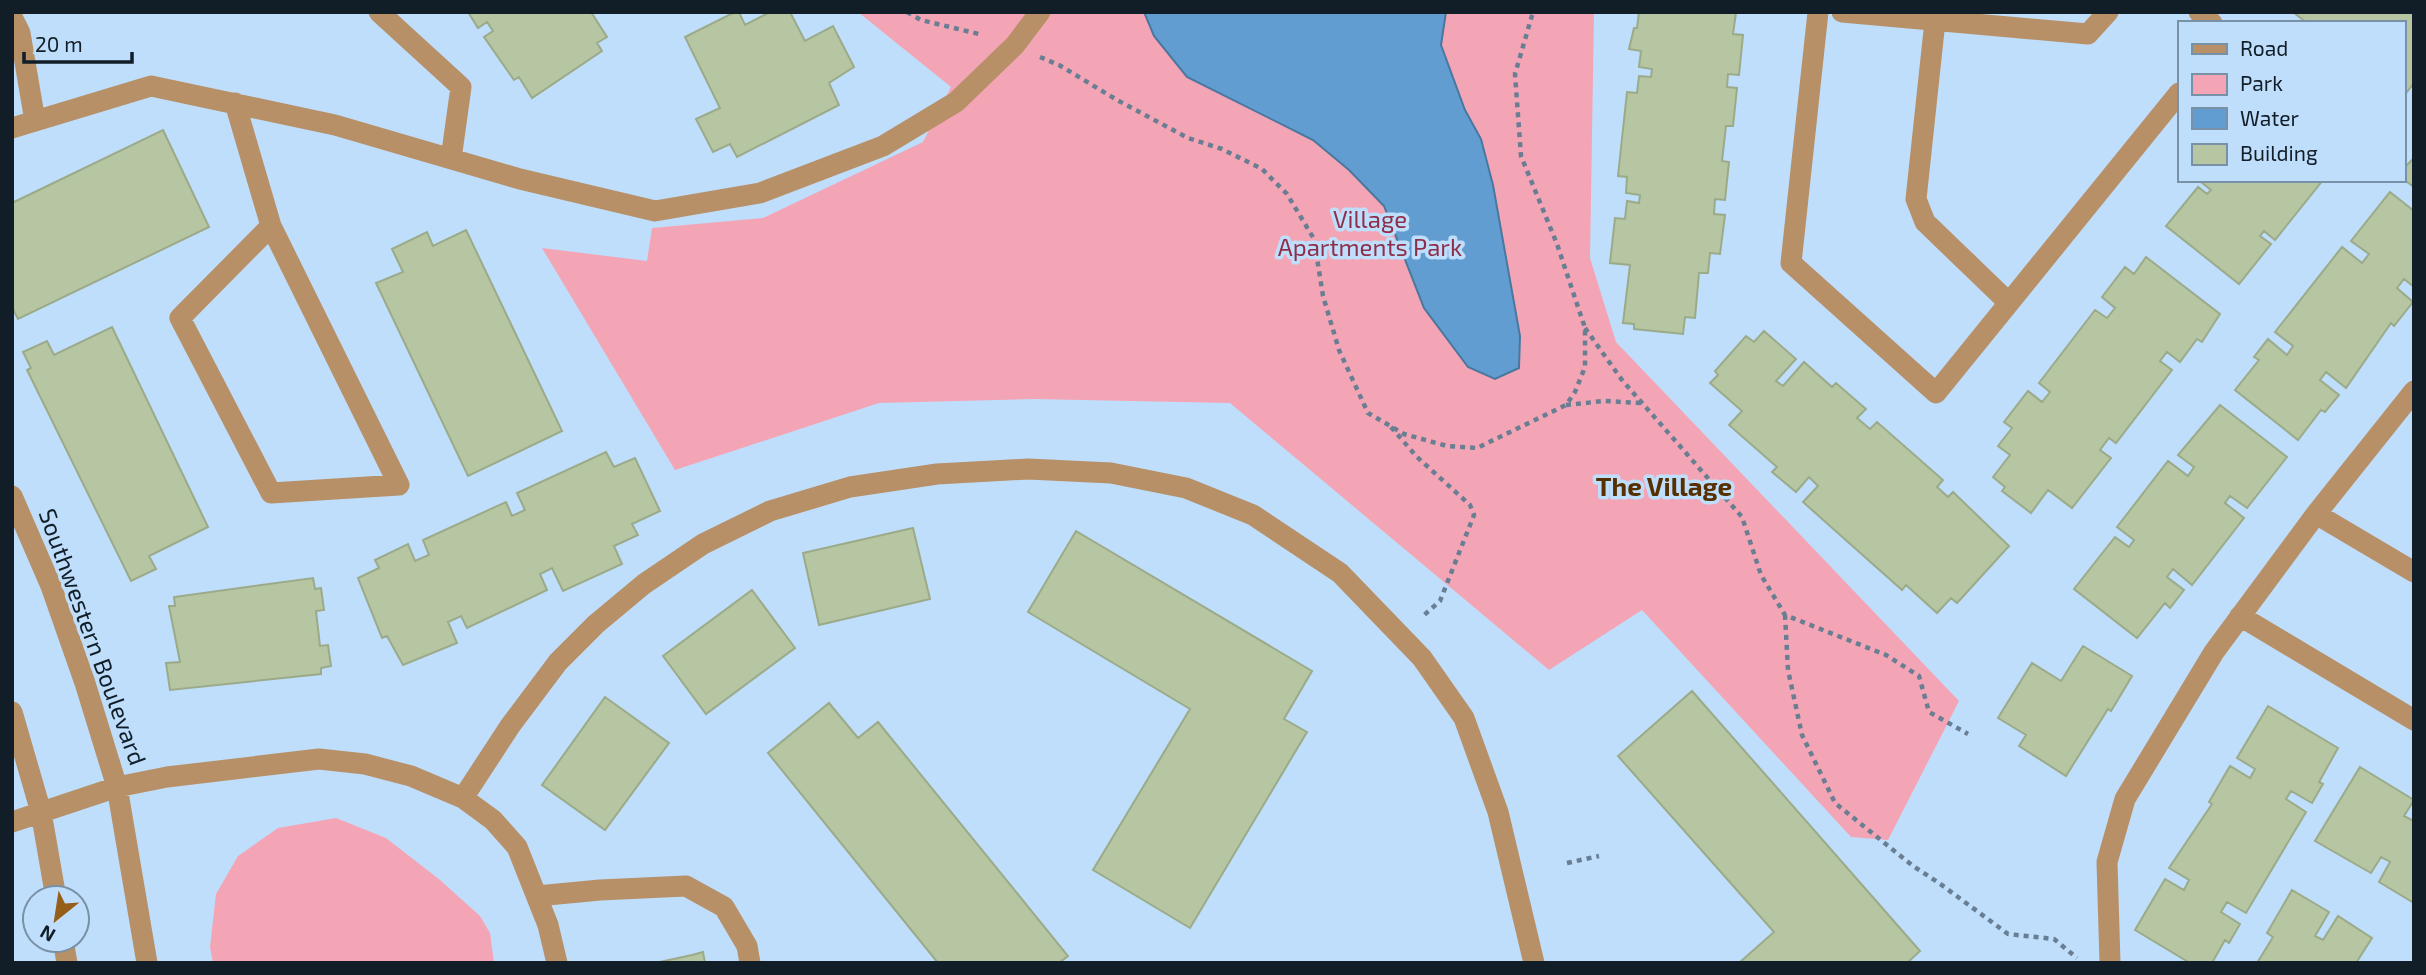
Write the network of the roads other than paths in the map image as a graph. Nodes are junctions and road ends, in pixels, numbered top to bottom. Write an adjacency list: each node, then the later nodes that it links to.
1 (379, 12): 12 (street)
2 (1040, 12): 12 (street)
3 (1818, 12): 14 (street)
4 (1842, 12): 7 (street)
5 (2108, 12): 7 (street)
6 (12, 17): 10 (street)
7 (1935, 21): 14 (street)
8 (2178, 94): 14 (street)
9 (235, 103): 10 (street); 12 (street); 13 (street)
10 (35, 121): 11 (street)
11 (12, 128)
12 (451, 159)
13 (271, 226): 13 (street)
14 (2009, 303)
15 (2414, 391): 17 (street)
16 (12, 496): 22 (street, Southwestern Boulevard)
17 (2316, 514): 18 (street); 19 (street)
18 (2414, 572)
19 (2240, 617): 21 (street); 32 (street)
20 (12, 712): 24 (street)
21 (2414, 720)
22 (117, 787): 23 (street); 24 (street); 28 (street, Southwestern Boulevard)
23 (463, 798): 27 (street); 31 (street)
24 (41, 812): 25 (street); 26 (street)
25 (12, 822)
26 (54, 884)
27 (537, 896): 29 (street); 30 (street)
28 (147, 963)
29 (557, 963)
30 (750, 963)
31 (1534, 963)
32 (2110, 963)

